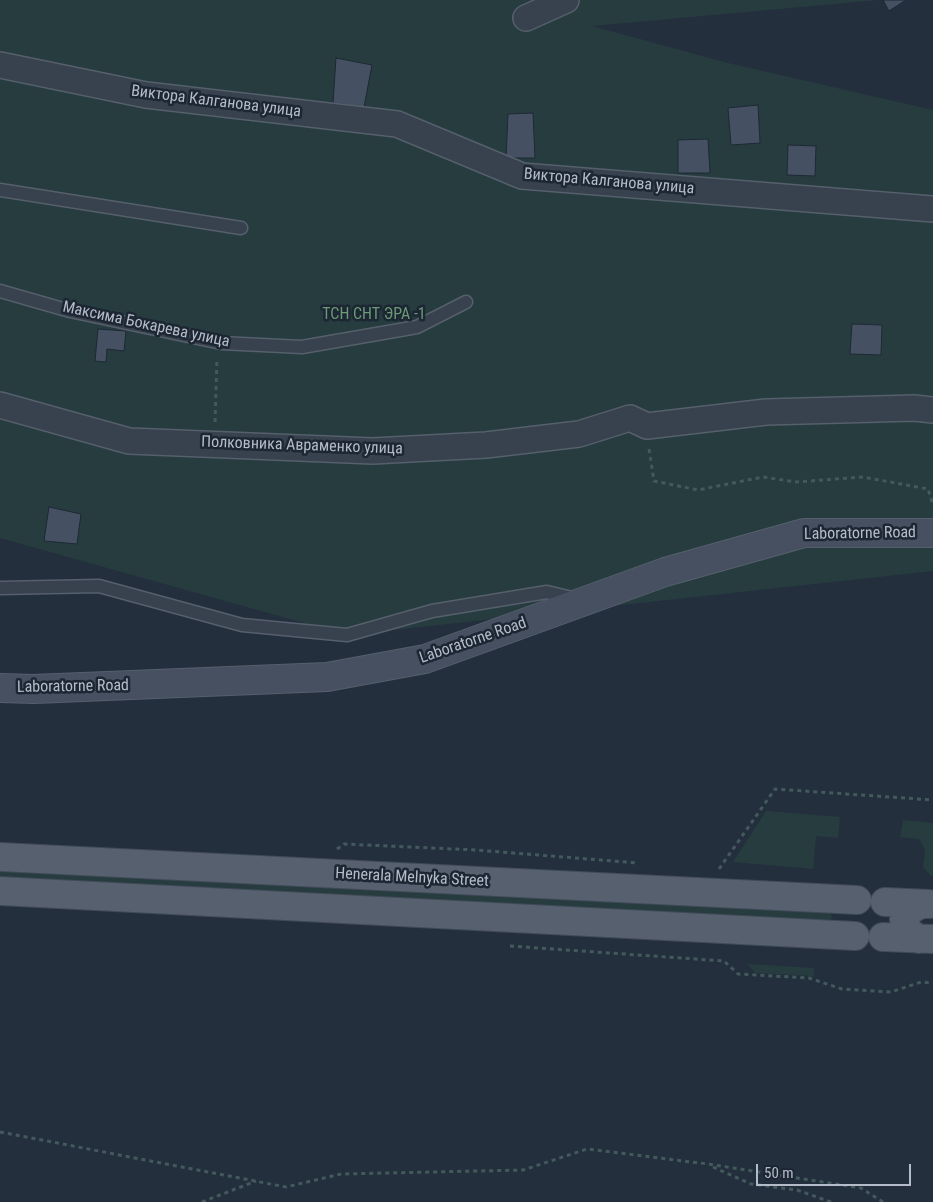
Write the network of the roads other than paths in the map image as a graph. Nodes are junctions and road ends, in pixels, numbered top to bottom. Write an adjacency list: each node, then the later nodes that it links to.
1 (566, 0): 2 (street)
2 (527, 9)
3 (0, 65): 5 (street, Виктора Калганова улица)
4 (0, 190): 6 (lane)
5 (933, 209)
6 (241, 228)
7 (0, 291): 8 (lane, Максима Бокарева улица)
8 (466, 302)
9 (0, 404): 10 (street, Полковника Авраменко улица)
10 (933, 410)
11 (933, 533): 13 (main road, Laboratorne Road)
12 (0, 588): 13 (lane)
13 (586, 602): 14 (main road, Laboratorne Road)
14 (0, 688)
15 (0, 857): 17 (main road, Henerala Melnyka Street)
16 (0, 891): 21 (main road)
17 (824, 899): 18 (main road, Henerala Melnyka Street); 21 (main road)
18 (857, 900)
19 (885, 902): 20 (main road)
20 (927, 904): 24 (main road)
21 (824, 934): 22 (main road)
22 (855, 936)
23 (883, 937): 24 (main road)
24 (925, 939)

